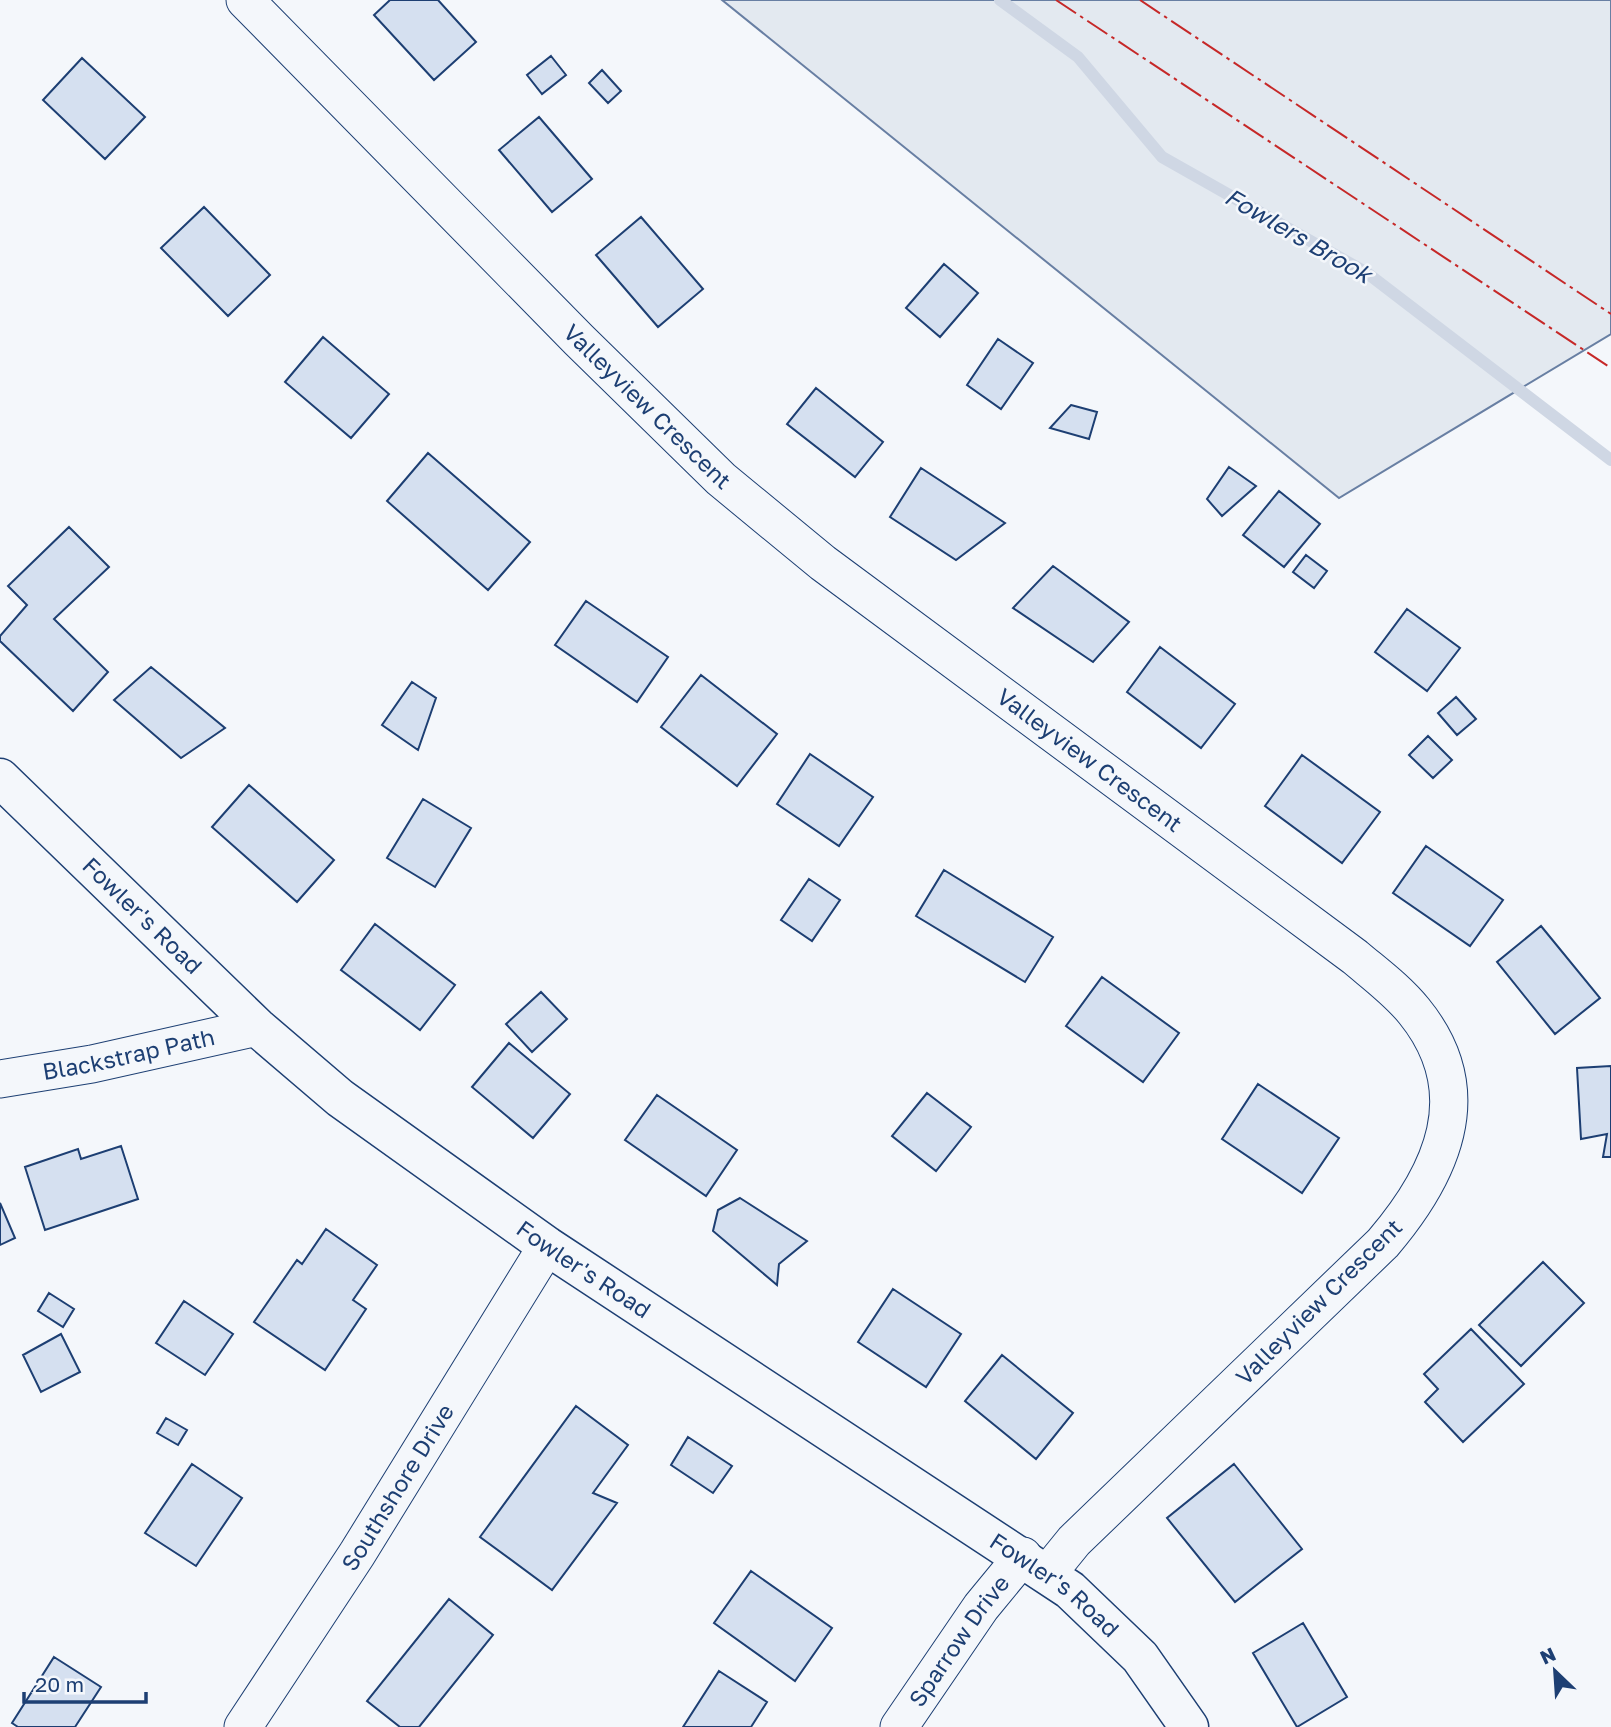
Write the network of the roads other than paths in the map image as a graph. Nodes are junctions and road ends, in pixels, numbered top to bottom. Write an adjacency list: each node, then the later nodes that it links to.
1 (245, 0): 6 (street, Valleyview Crescent)
2 (0, 778): 3 (street, Fowler's Road)
3 (257, 1027): 4 (street, Blackstrap Path); 5 (street, Fowler's Road)
4 (0, 1079)
5 (547, 1246): 6 (street, Fowler's Road); 7 (street, Southshore Drive)
6 (1035, 1565): 8 (street, Sparrow Drive); 9 (street, Fowler's Road)
7 (243, 1727)
8 (899, 1727)
9 (1189, 1727)

